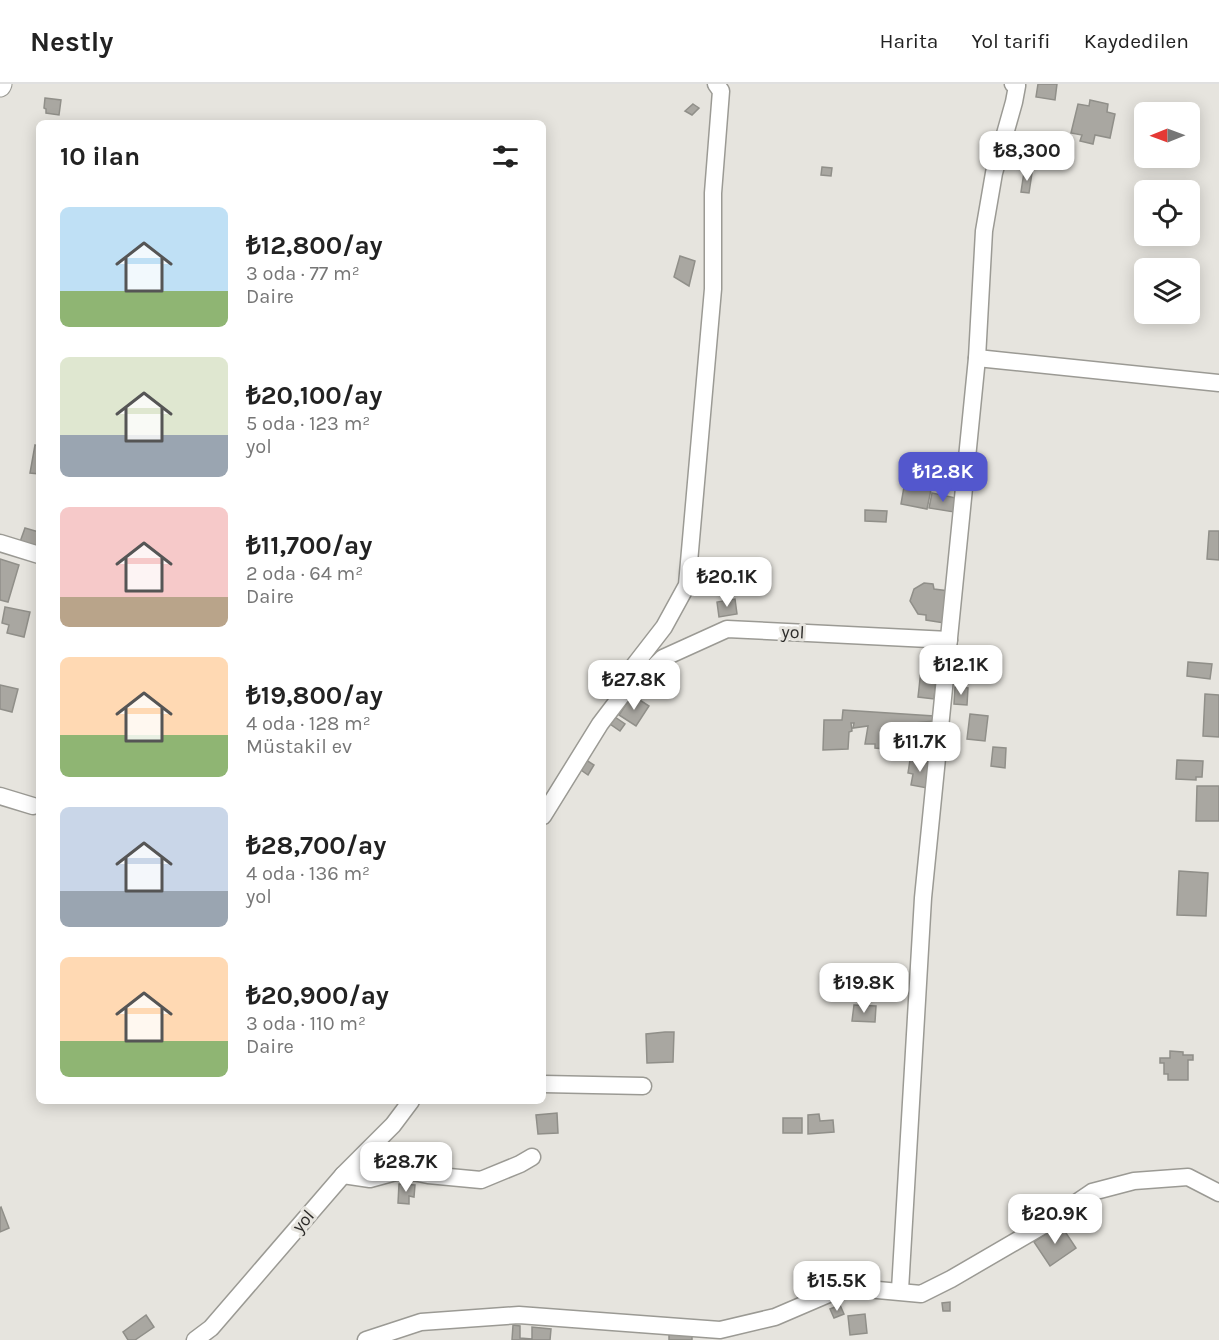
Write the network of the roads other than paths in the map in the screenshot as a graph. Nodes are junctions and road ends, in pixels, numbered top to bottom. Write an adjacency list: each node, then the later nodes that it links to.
1 (716, 84): 8 (street)
2 (1016, 85): 3 (street)
3 (977, 358): 4 (street); 7 (street)
4 (1219, 383)
5 (0, 543): 6 (street)
6 (36, 554)
7 (949, 640): 8 (street, yol); 18 (street)
8 (626, 693): 11 (street, yol)
9 (0, 795): 10 (street)
10 (33, 806)
11 (546, 811)
12 (546, 1084): 13 (street)
13 (643, 1086)
14 (409, 1104): 16 (street, yol)
15 (532, 1156): 16 (street)
16 (343, 1175): 19 (street, yol)
17 (1219, 1193): 18 (street)
18 (900, 1290): 20 (street)
19 (195, 1340)
20 (366, 1340)

